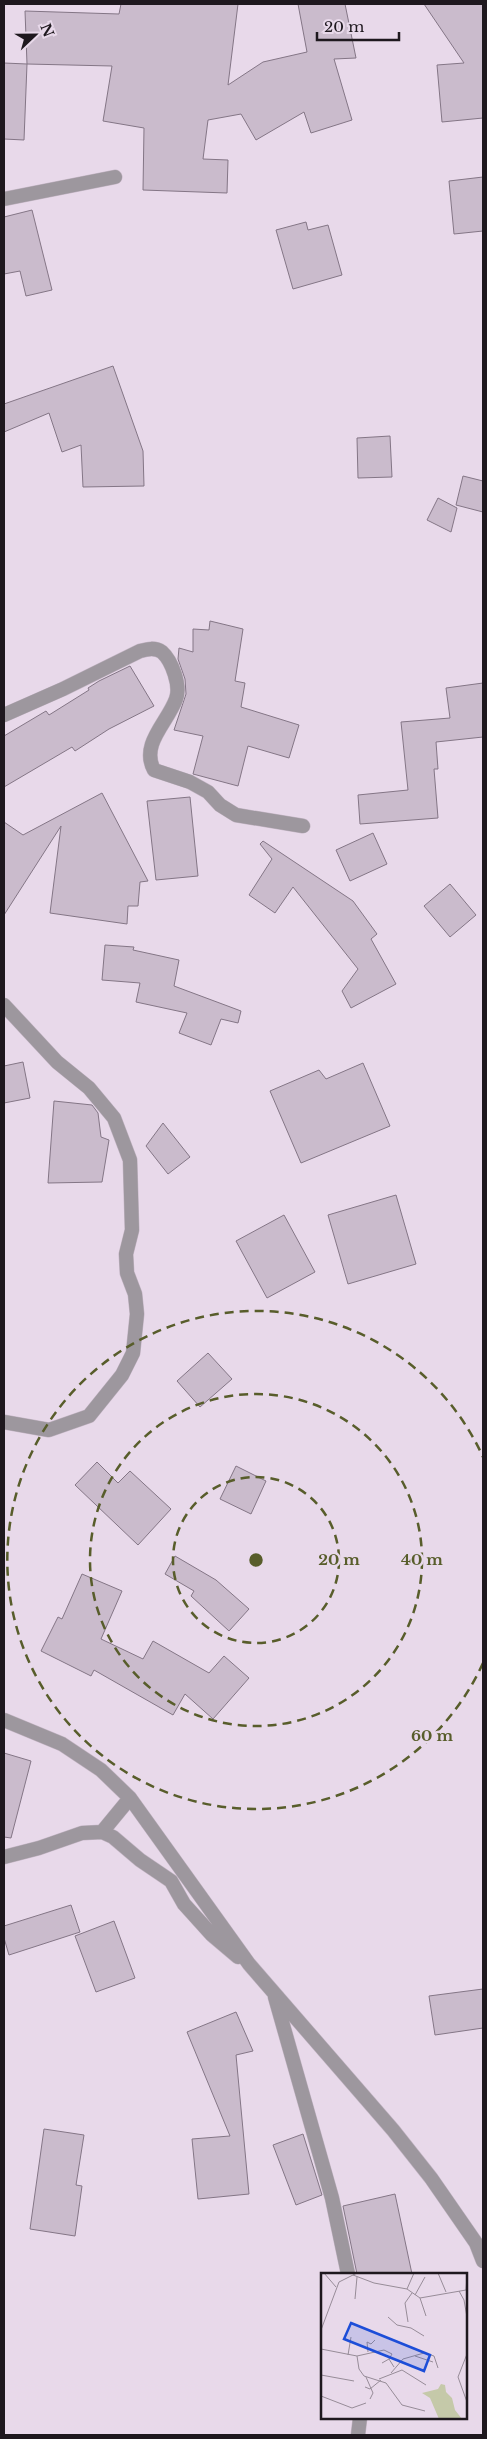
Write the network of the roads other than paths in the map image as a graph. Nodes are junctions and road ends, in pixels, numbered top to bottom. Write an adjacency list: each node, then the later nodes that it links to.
1 (115, 177): 2 (street)
2 (4, 199)
3 (4, 715): 4 (street)
4 (302, 826)
5 (4, 1005): 6 (street)
6 (4, 1422)
7 (4, 1720): 8 (street)
8 (130, 1798): 9 (street); 11 (street)
9 (102, 1832): 10 (street); 11 (street)
10 (4, 1857)
11 (249, 1964): 12 (street)
12 (273, 1992): 13 (street); 14 (street)
13 (483, 2261)
14 (348, 2273)
15 (360, 2419): 16 (street)
16 (358, 2435)

